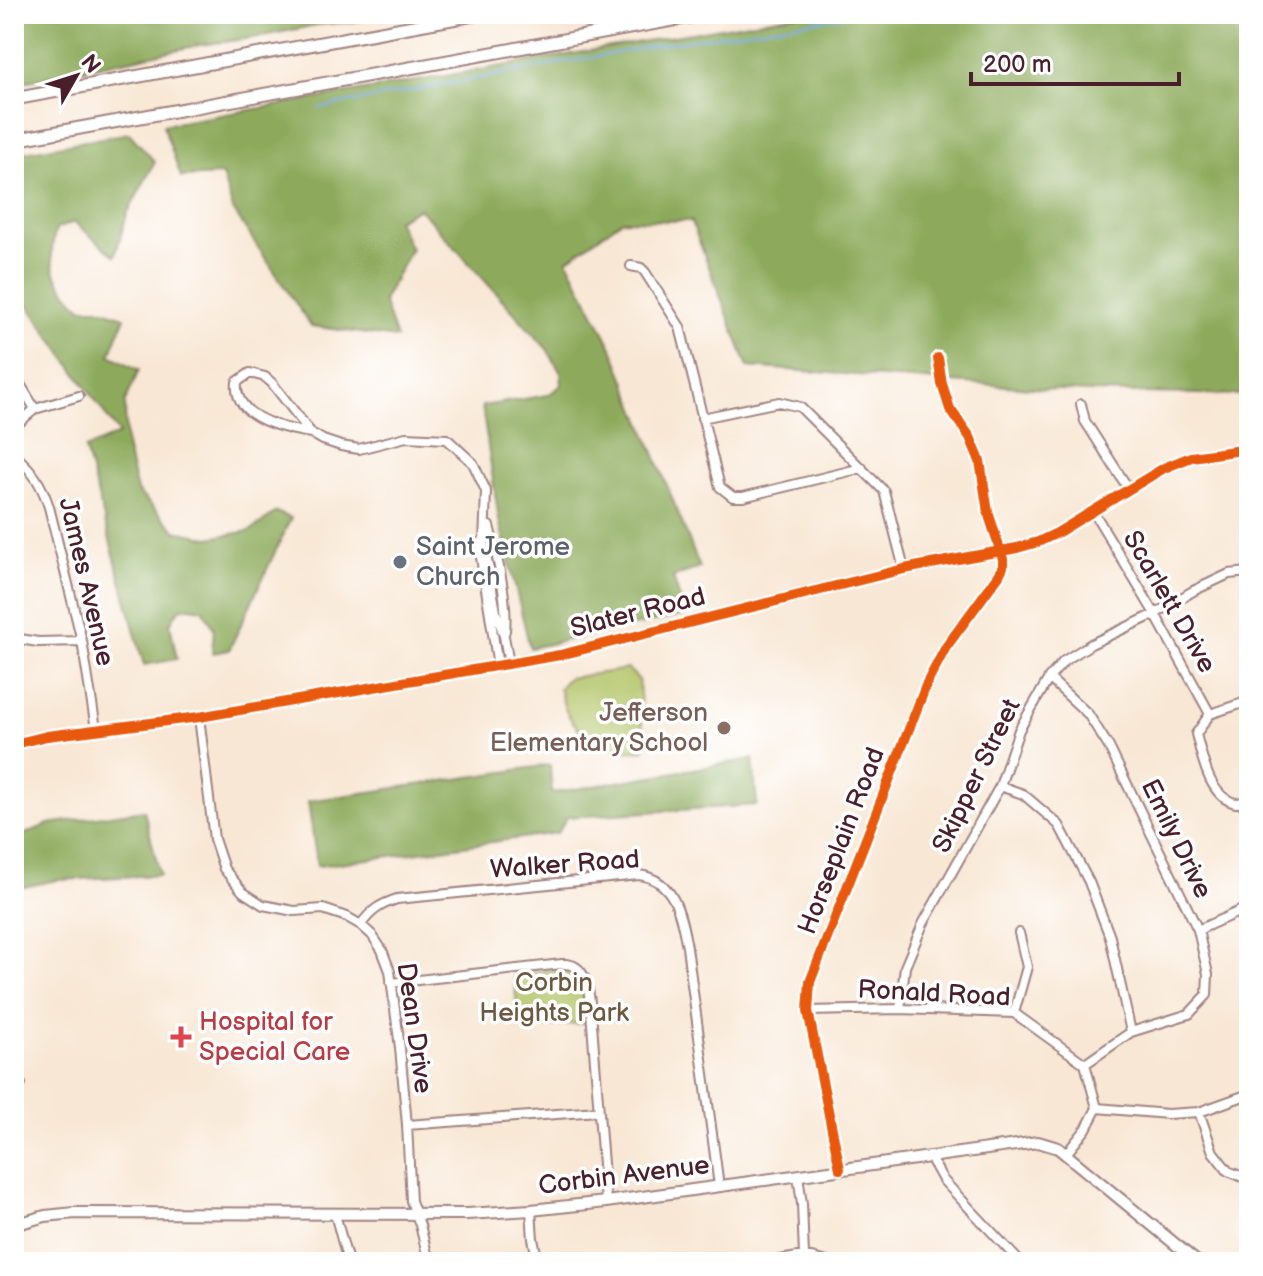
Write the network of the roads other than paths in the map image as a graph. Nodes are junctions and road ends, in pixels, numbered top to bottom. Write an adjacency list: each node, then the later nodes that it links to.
1 (479, 14): 3 (highway)
2 (706, 14): 4 (highway)
3 (14, 99)
4 (14, 140)
5 (631, 266): 11 (street)
6 (938, 358): 20 (street)
7 (14, 374): 10 (street)
8 (79, 396): 10 (street)
9 (1081, 404): 17 (street)
10 (35, 409): 12 (street)
11 (702, 418): 16 (street); 16 (street)
12 (14, 427)
13 (311, 433): 13 (street); 19 (street)
14 (1249, 449): 17 (main road, Slater Road)
15 (14, 455): 25 (street, James Avenue)
16 (862, 468): 21 (street)
17 (1128, 488): 18 (main road, Slater Road)
18 (1093, 511): 20 (main road, Slater Road); 23 (street, Scarlett Drive)
19 (486, 518): 26 (street); 26 (street)
20 (1000, 551): 21 (main road, Slater Road); 41 (street, Horseplain Road)
21 (904, 569): 26 (main road, Slater Road)
22 (1249, 572): 23 (street, Skipper Street)
23 (1155, 614): 27 (street, Skipper Street); 29 (street, Scarlett Drive)
24 (14, 638): 25 (street)
25 (82, 641): 31 (street, James Avenue)
26 (504, 665): 30 (main road, Slater Road)
27 (1049, 678): 33 (street, Skipper Street); 37 (street, Emily Drive)
28 (1249, 701): 29 (street)
29 (1210, 714): 34 (street)
30 (199, 717): 31 (main road, Slater Road); 36 (street)
31 (96, 729): 32 (main road, Slater Road)
32 (14, 744)
33 (1000, 786): 40 (street, Skipper Street); 43 (street)
34 (1249, 801)
35 (1249, 907): 37 (street)
36 (361, 925): 39 (street, Dean Drive); 55 (street, Walker Road)
37 (1198, 930): 43 (street, Emily Drive)
38 (1019, 933): 42 (street)
39 (391, 983): 47 (street); 49 (street, Dean Drive)
40 (900, 1009): 41 (street, Ronald Road); 42 (street, Ronald Road)
41 (808, 1011): 52 (street, Horseplain Road)
42 (1014, 1013): 44 (street, Ronald Road)
43 (1131, 1032): 44 (street, Emily Drive)
44 (1085, 1064): 46 (street)
45 (1249, 1094): 48 (street)
46 (1097, 1108): 48 (street); 50 (street)
47 (598, 1111): 49 (street); 56 (street)
48 (1199, 1112): 54 (street)
49 (407, 1125): 59 (street, Dean Drive)
50 (1066, 1154): 51 (main road, Corbin Avenue); 68 (main road, Corbin Avenue)
51 (930, 1157): 52 (main road, Corbin Avenue); 67 (street)
52 (840, 1169): 53 (main road, Corbin Avenue)
53 (798, 1175): 55 (main road, Corbin Avenue); 61 (street)
54 (1245, 1178)
55 (719, 1186): 56 (main road, Corbin Avenue)
56 (606, 1202): 57 (main road, Corbin Avenue)
57 (531, 1210): 59 (main road, Corbin Avenue); 64 (street)
58 (335, 1214): 59 (main road, Corbin Avenue); 60 (main road, Corbin Avenue); 62 (street)
59 (416, 1214): 63 (street, Dean Drive)
60 (14, 1225)
61 (804, 1256): 65 (street); 66 (street)
62 (348, 1262)
63 (429, 1262)
64 (538, 1262)
65 (768, 1262)
66 (827, 1262)
67 (1020, 1262)
68 (1197, 1262)

